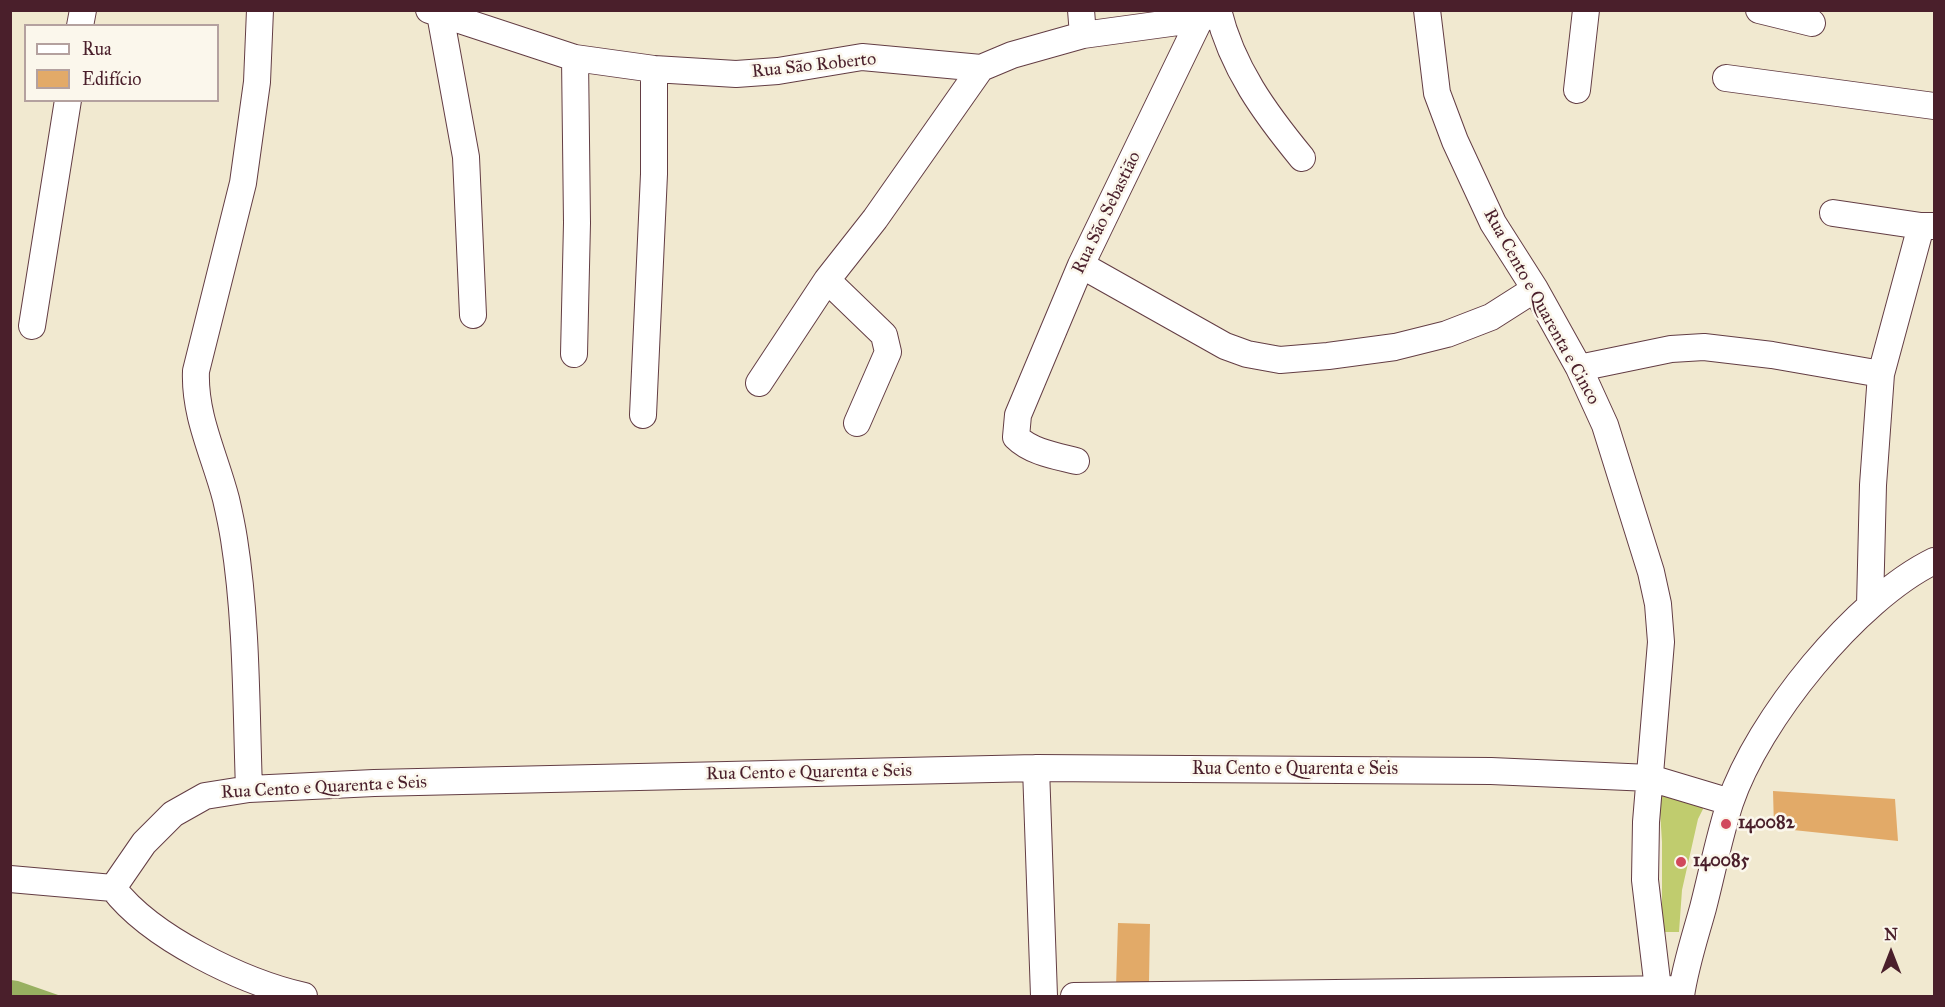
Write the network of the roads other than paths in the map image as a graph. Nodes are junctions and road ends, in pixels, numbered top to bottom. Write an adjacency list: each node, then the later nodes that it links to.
1 (260, 10): 35 (street)
2 (1427, 10): 21 (street, Rua Cento e Quarenta e Cinco)
3 (1587, 10): 13 (street)
4 (1759, 10): 8 (street)
5 (435, 12): 9 (street, Rua São Roberto); 22 (street)
6 (1212, 15): 7 (street, Rua São Roberto); 16 (street); 19 (street, Rua São Sebastião)
7 (1082, 23): 10 (street, Rua São Roberto)
8 (1812, 23)
9 (576, 58): 11 (street, Rua São Roberto); 24 (street)
10 (981, 68): 11 (street, Rua São Roberto); 20 (street)
11 (654, 69): 28 (street)
12 (1726, 78): 15 (street)
13 (1577, 90)
14 (68, 102): 23 (street)
15 (1935, 106)
16 (1302, 158)
17 (1833, 213): 18 (street)
18 (1928, 226): 26 (street)
19 (1081, 265): 21 (street); 30 (street, Rua São Sebastião)
20 (827, 280): 27 (street); 29 (street)
21 (1535, 289): 25 (street, Rua Cento e Quarenta e Cinco)
22 (473, 315)
23 (32, 326)
24 (574, 354)
25 (1579, 368): 26 (street); 34 (street, Rua Cento e Quarenta e Cinco)
26 (1881, 374): 32 (street)
27 (759, 383)
28 (643, 415)
29 (857, 423)
30 (1076, 461)
31 (1935, 561): 32 (street)
32 (1870, 605): 36 (street)
33 (1036, 768): 34 (street, Rua Cento e Quarenta e Seis); 35 (street, Rua Cento e Quarenta e Seis); 42 (street)
34 (1650, 778): 36 (street, Rua Cento e Quarenta e Seis); 39 (street, Rua Cento e Quarenta e Cinco)
35 (249, 789): 38 (street, Rua Cento e Quarenta e Seis)
36 (1730, 802): 39 (street)
37 (10, 879): 38 (street)
38 (113, 888): 41 (street)
39 (1670, 993): 40 (street)
40 (1229, 995): 43 (street)
41 (304, 996)
42 (1044, 996)
43 (1074, 996)

